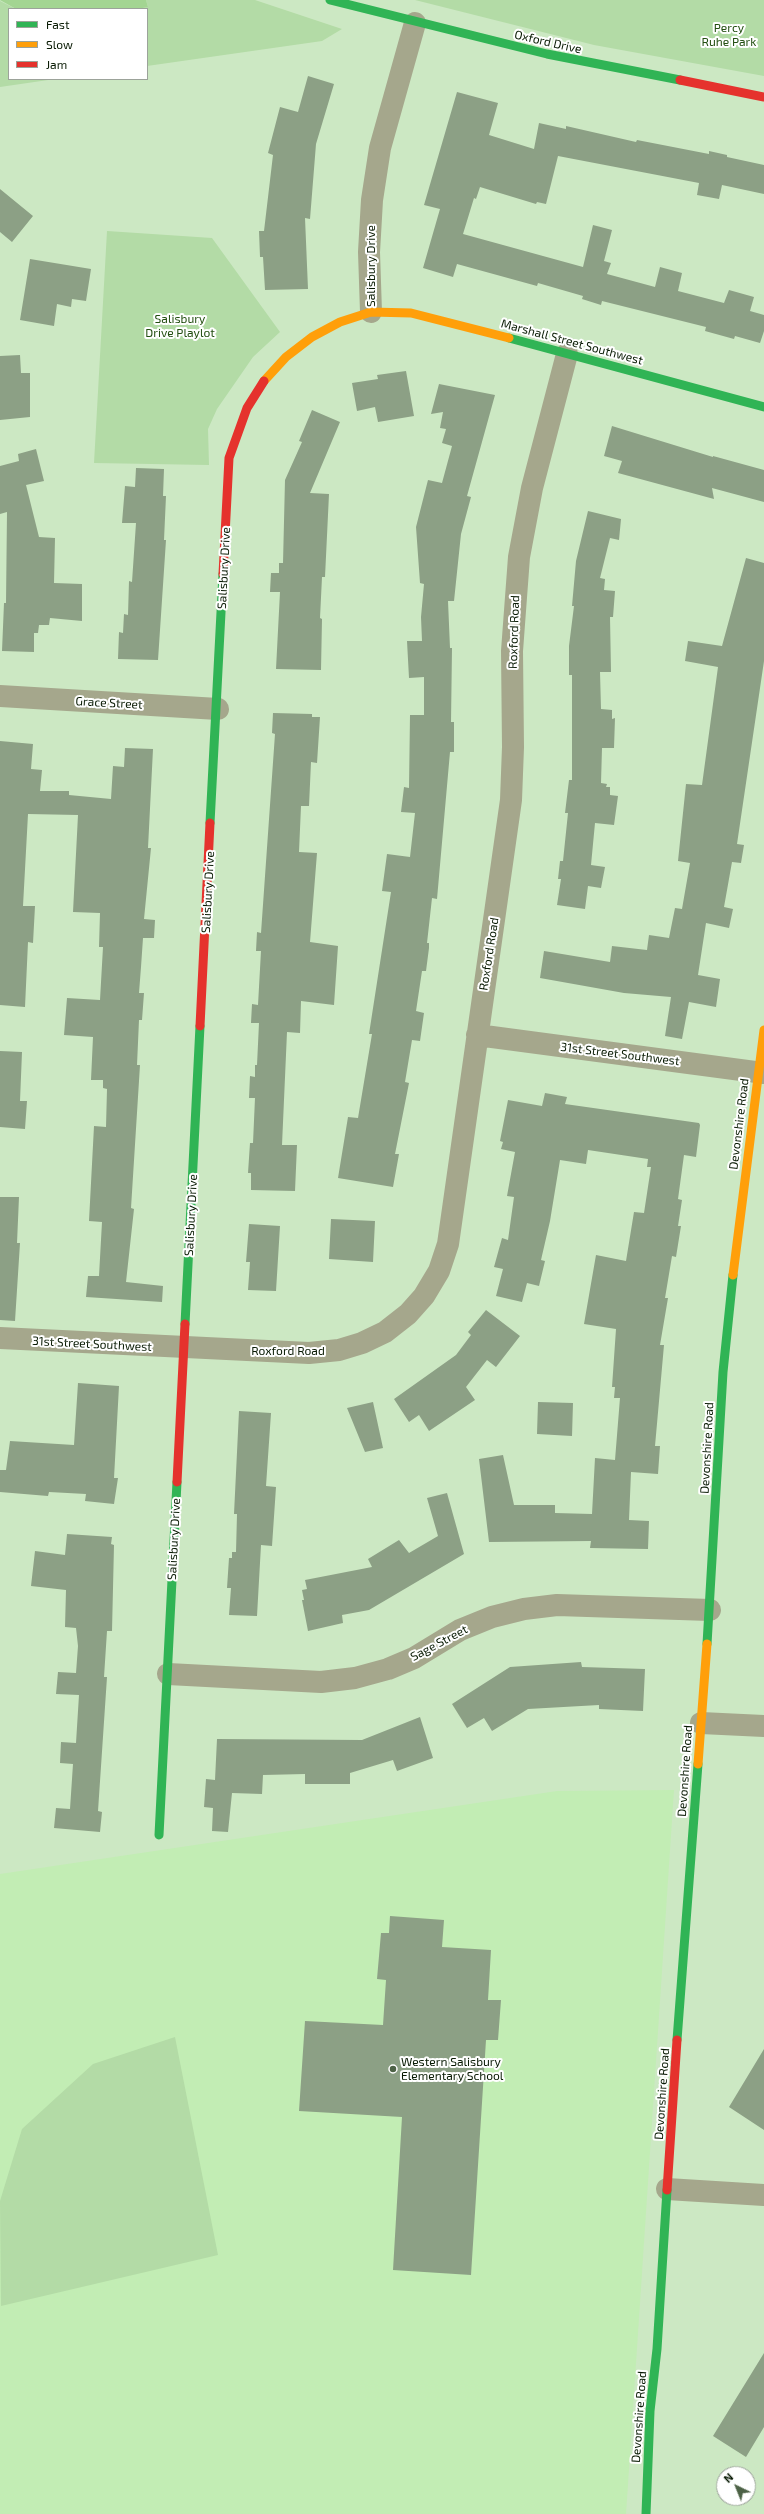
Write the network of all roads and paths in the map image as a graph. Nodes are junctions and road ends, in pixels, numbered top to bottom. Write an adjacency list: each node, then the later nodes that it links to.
1 (330, 0): 2 (street, Oxford Drive)
2 (415, 23): 3 (street, Oxford Drive); 4 (street, Salisbury Drive)
3 (764, 97)
4 (371, 312): 5 (street, Marshall Street Southwest); 8 (street, Salisbury Drive)
5 (567, 354): 6 (street, Marshall Street Southwest); 10 (street, Roxford Road)
6 (764, 407)
7 (0, 696): 8 (street, Grace Street)
8 (218, 709): 13 (street, Salisbury Drive)
9 (764, 1030): 11 (street, Devonshire Road)
10 (477, 1035): 11 (street, 31st Street Southwest); 13 (street, Roxford Road)
11 (761, 1072): 14 (street, Devonshire Road)
12 (0, 1338): 13 (street, 31st Street Southwest)
13 (183, 1349): 15 (street, Salisbury Drive)
14 (710, 1610): 15 (street, Sage Street); 16 (street, Devonshire Road)
15 (168, 1674): 18 (street, Salisbury Drive)
16 (701, 1723): 17 (street); 19 (street, Devonshire Road)
17 (764, 1726)
18 (159, 1835)
19 (667, 2189): 20 (street); 21 (street, Devonshire Road)
20 (764, 2195)
21 (646, 2514)

